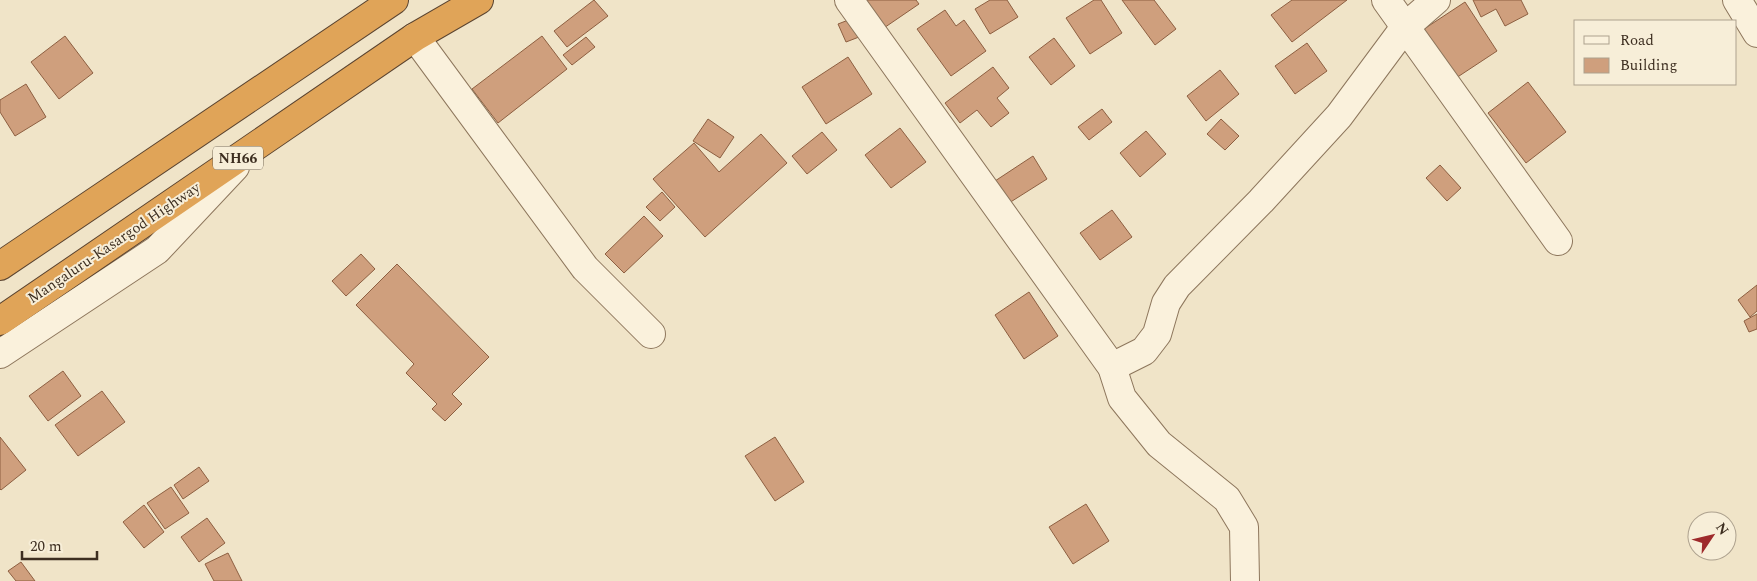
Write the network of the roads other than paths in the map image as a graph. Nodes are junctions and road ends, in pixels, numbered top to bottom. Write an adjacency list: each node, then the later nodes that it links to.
1 (394, 0): 12 (highway, NH66)
2 (479, 0): 9 (highway, Mangaluru-Kasargod Highway / NH66)
3 (849, 0): 16 (street)
4 (1386, 0): 7 (street)
5 (1436, 0): 7 (street)
6 (1737, 0): 8 (street)
7 (1405, 27): 11 (street); 16 (street)
8 (1757, 33)
9 (414, 37): 10 (highway, Mangaluru-Kasargod Highway / NH66); 14 (street)
10 (255, 146): 13 (highway, Mangaluru-Kasargod Highway / NH66); 15 (street)
11 (1558, 241)
12 (0, 266)
13 (0, 321)
14 (651, 334)
15 (0, 354)
16 (1112, 366): 17 (street)
17 (1245, 581)

